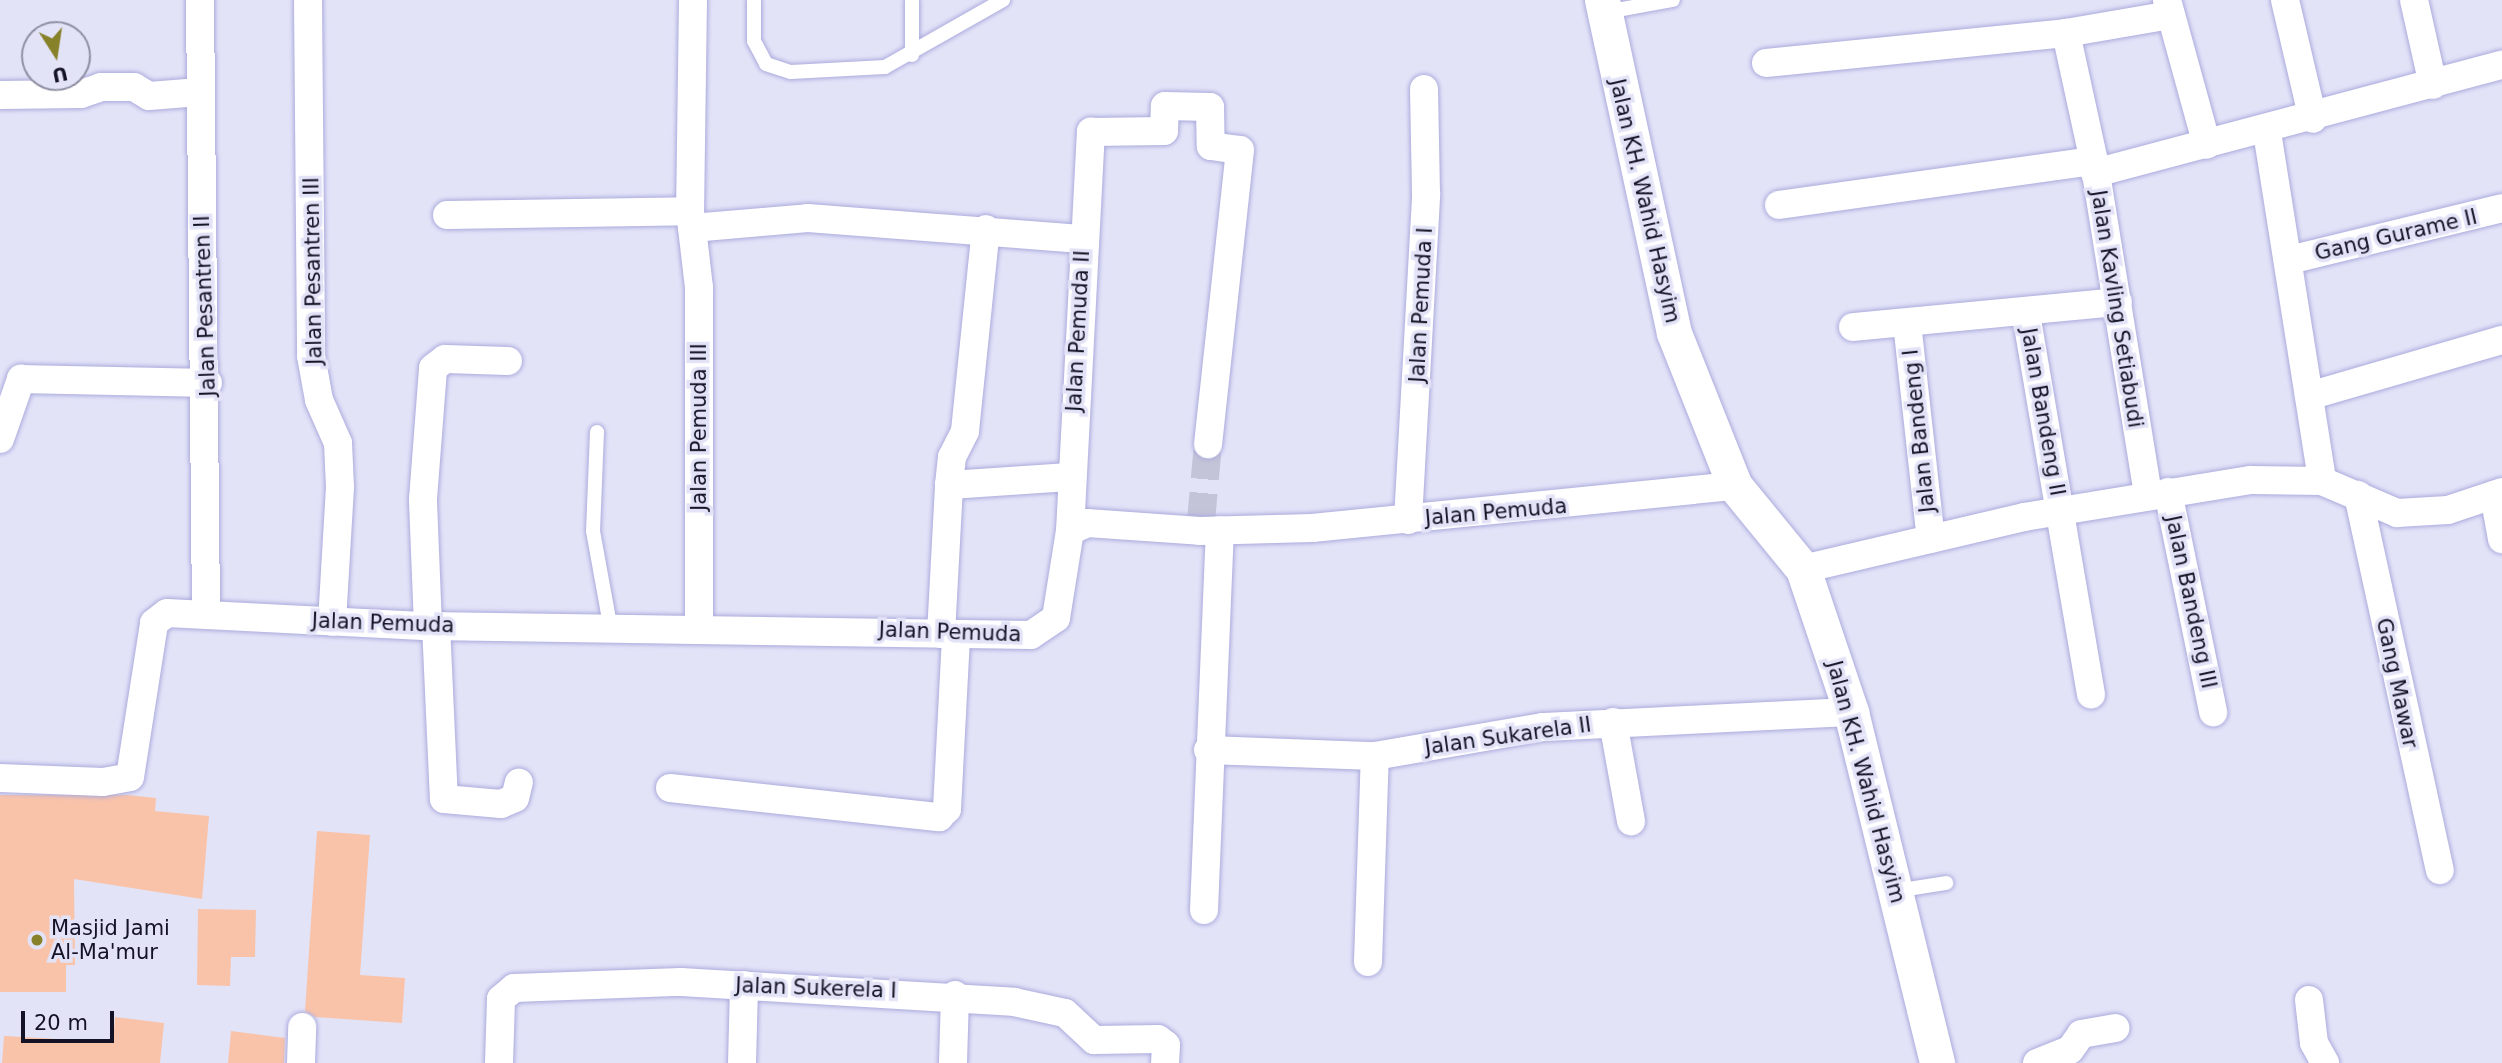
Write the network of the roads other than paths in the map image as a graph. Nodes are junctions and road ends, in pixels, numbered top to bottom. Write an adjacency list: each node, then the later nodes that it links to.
1 (200, 0): 18 (street, Jalan Pesantren II)
2 (308, 0): 57 (street, Jalan Pesantren III)
3 (693, 0): 27 (street, Jalan Pemuda III)
4 (754, 0): 13 (lane)
5 (912, 0): 13 (lane)
6 (1003, 0): 13 (lane)
7 (1672, 0): 10 (lane)
8 (2285, 0): 20 (street)
9 (2414, 0): 16 (street)
10 (1603, 6): 45 (street, Jalan KH. Wahid Hasyim)
11 (2168, 8): 12 (street); 22 (street)
12 (2066, 33): 14 (street); 23 (street)
13 (912, 55)
14 (1766, 63)
15 (2502, 65): 16 (street, Jalan Kavling Setiabudi)
16 (2433, 85): 20 (street, Jalan Kavling Setiabudi)
17 (1424, 89): 50 (street, Jalan Pemuda I)
18 (200, 92): 19 (street); 37 (street, Jalan Pesantren II)
19 (0, 94)
20 (2313, 119): 21 (street, Jalan Kavling Setiabudi)
21 (2267, 131): 22 (street, Jalan Kavling Setiabudi); 30 (street)
22 (2207, 145): 23 (street, Jalan Kavling Setiabudi)
23 (2094, 167): 24 (street); 31 (street, Jalan Kavling Setiabudi)
24 (1779, 205)
25 (2502, 208): 30 (street, Gang Gurame II)
26 (447, 215): 27 (street)
27 (691, 219): 28 (street); 60 (street, Jalan Pemuda III)
28 (986, 229): 29 (street); 44 (street)
29 (1084, 239): 41 (street, Jalan Pemuda II); 42 (street, Jalan Pemuda II)
30 (2289, 260): 38 (street)
31 (2118, 302): 32 (street); 46 (street, Jalan Kavling Setiabudi)
32 (2026, 314): 33 (street); 49 (street, Jalan Bandeng II)
33 (1907, 323): 34 (street); 53 (street, Jalan Bandeng I)
34 (1853, 327)
35 (2502, 340): 38 (street)
36 (508, 361): 59 (street)
37 (208, 383): 40 (street); 56 (street, Jalan Pesantren II)
38 (2309, 396): 43 (street)
39 (597, 432): 58 (lane)
40 (0, 439)
41 (1208, 444)
42 (1070, 477): 44 (street); 52 (street, Jalan Pemuda II)
43 (2322, 481): 46 (street); 48 (street)
44 (949, 485): 61 (street)
45 (1735, 486): 50 (street, Jalan Pemuda); 55 (street, Jalan KH. Wahid Hasyim)
46 (2158, 493): 49 (street); 64 (street, Jalan Bandeng III)
47 (2498, 493): 48 (street); 54 (street)
48 (2358, 495): 72 (street, Gang Mawar)
49 (2061, 511): 53 (street); 62 (street, Jalan Bandeng II)
50 (1408, 520): 51 (street, Jalan Pemuda)
51 (1207, 527): 52 (street, Jalan Pemuda); 66 (street)
52 (1070, 531): 61 (street, Jalan Pemuda)
53 (1931, 539): 55 (street)
54 (2502, 539)
55 (1803, 569): 63 (street, Jalan KH. Wahid Hasyim)
56 (206, 612): 57 (street, Jalan Pemuda); 68 (street, Jalan Pemuda)
57 (332, 622): 59 (street, Jalan Pemuda)
58 (610, 625): 59 (street, Jalan Pemuda); 60 (street, Jalan Pemuda)
59 (432, 626): 69 (street)
60 (699, 626): 61 (street, Jalan Pemuda)
61 (948, 634): 70 (street)
62 (2091, 694)
63 (1851, 712): 65 (street, Jalan Sukarela II); 74 (street, Jalan KH. Wahid Hasyim)
64 (2213, 712)
65 (1613, 722): 67 (street, Jalan Sukarela II); 71 (street)
66 (1208, 750): 67 (street, Jalan Sukarela II); 75 (street)
67 (1375, 756): 76 (street)
68 (0, 778)
69 (519, 782)
70 (670, 788)
71 (1631, 821)
72 (2440, 870)
73 (1946, 883): 74 (lane)
74 (1895, 891): 87 (street, Jalan KH. Wahid Hasyim)
75 (1204, 910)
76 (1368, 962)
77 (744, 985): 78 (street, Jalan Sukerela I); 83 (street, Jalan Sukerela I); 84 (street)
78 (955, 995): 85 (street); 86 (street, Jalan Sukerela I)
79 (2309, 1000): 89 (street)
80 (302, 1027): 82 (street)
81 (2115, 1028): 88 (street)
82 (301, 1063)
83 (499, 1063)
84 (741, 1063)
85 (953, 1063)
86 (1165, 1063)
87 (1937, 1063)
88 (2037, 1063)
89 (2325, 1063)

